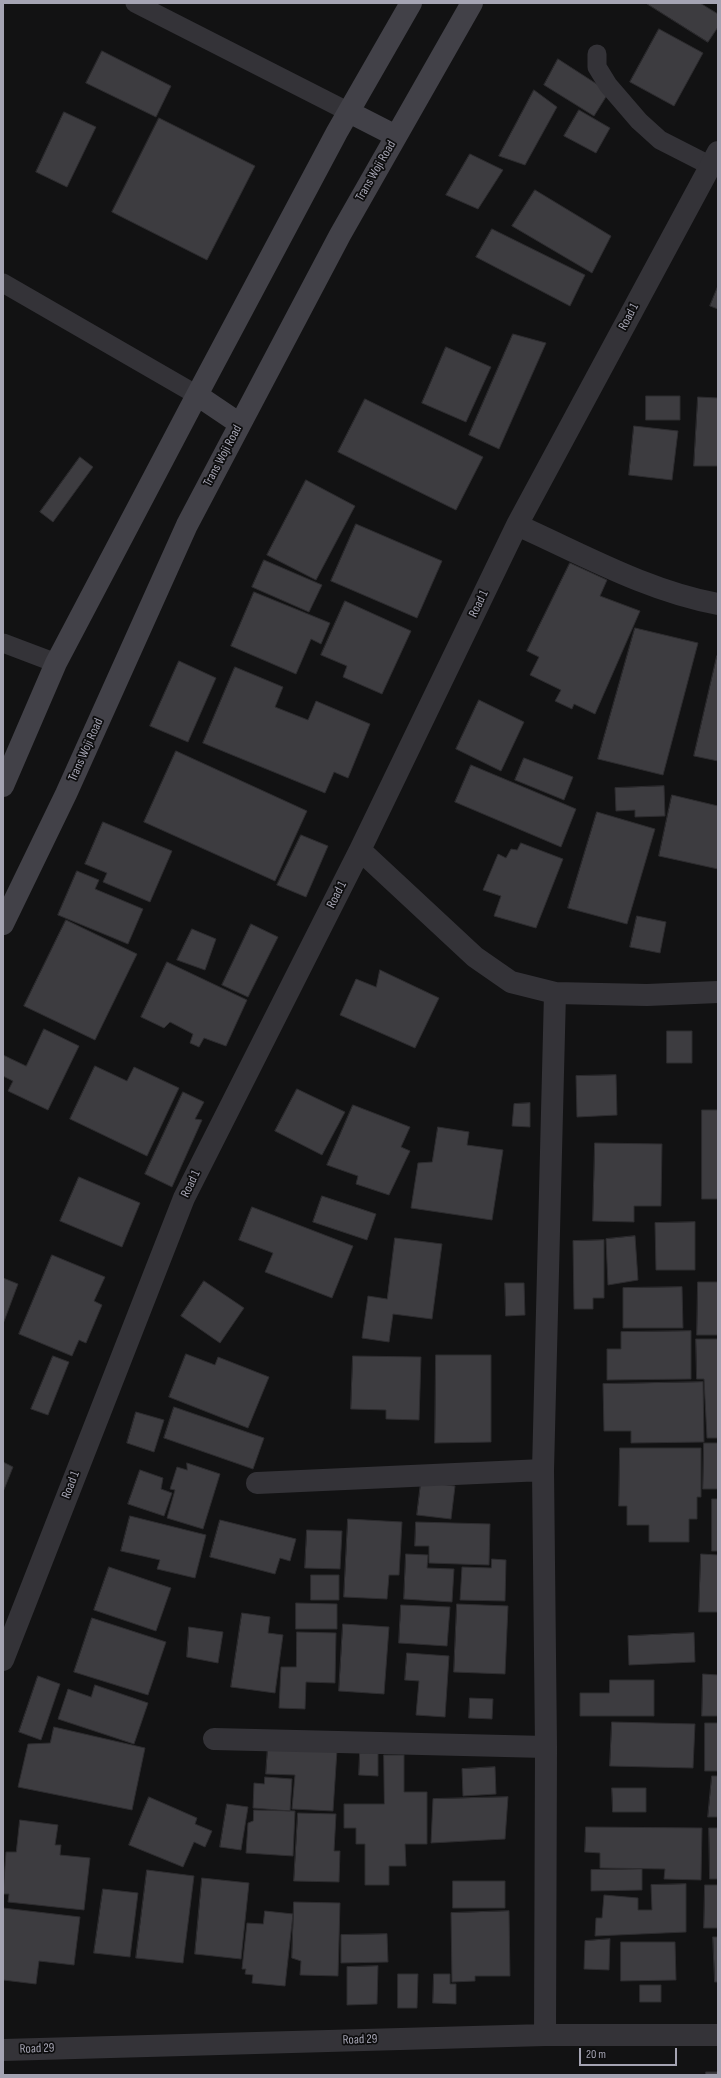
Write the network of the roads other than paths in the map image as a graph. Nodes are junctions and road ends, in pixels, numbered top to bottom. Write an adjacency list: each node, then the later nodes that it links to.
1 (135, 3): 5 (lane)
2 (411, 3): 5 (main road)
3 (472, 3): 6 (main road, Trans Woji Road)
4 (597, 54): 7 (lane)
5 (349, 112): 6 (main road); 9 (main road)
6 (396, 136): 10 (main road, Trans Woji Road)
7 (714, 159): 11 (street, Road 1)
8 (3, 283): 9 (lane)
9 (197, 395): 10 (main road); 14 (main road)
10 (240, 424): 17 (main road, Trans Woji Road)
11 (517, 525): 12 (street); 16 (street, Road 1)
12 (718, 604)
13 (3, 642): 14 (lane)
14 (56, 663): 15 (main road)
15 (3, 786)
16 (360, 850): 19 (street); 22 (street, Road 1)
17 (3, 924)
18 (718, 992): 19 (street)
19 (555, 993): 20 (street)
20 (542, 1470): 21 (street); 24 (street)
21 (257, 1483)
22 (3, 1660)
23 (214, 1739): 24 (street)
24 (546, 1747): 25 (street)
25 (546, 2035): 26 (street, Road 29); 27 (street, Road 29)
26 (718, 2035)
27 (3, 2050)

